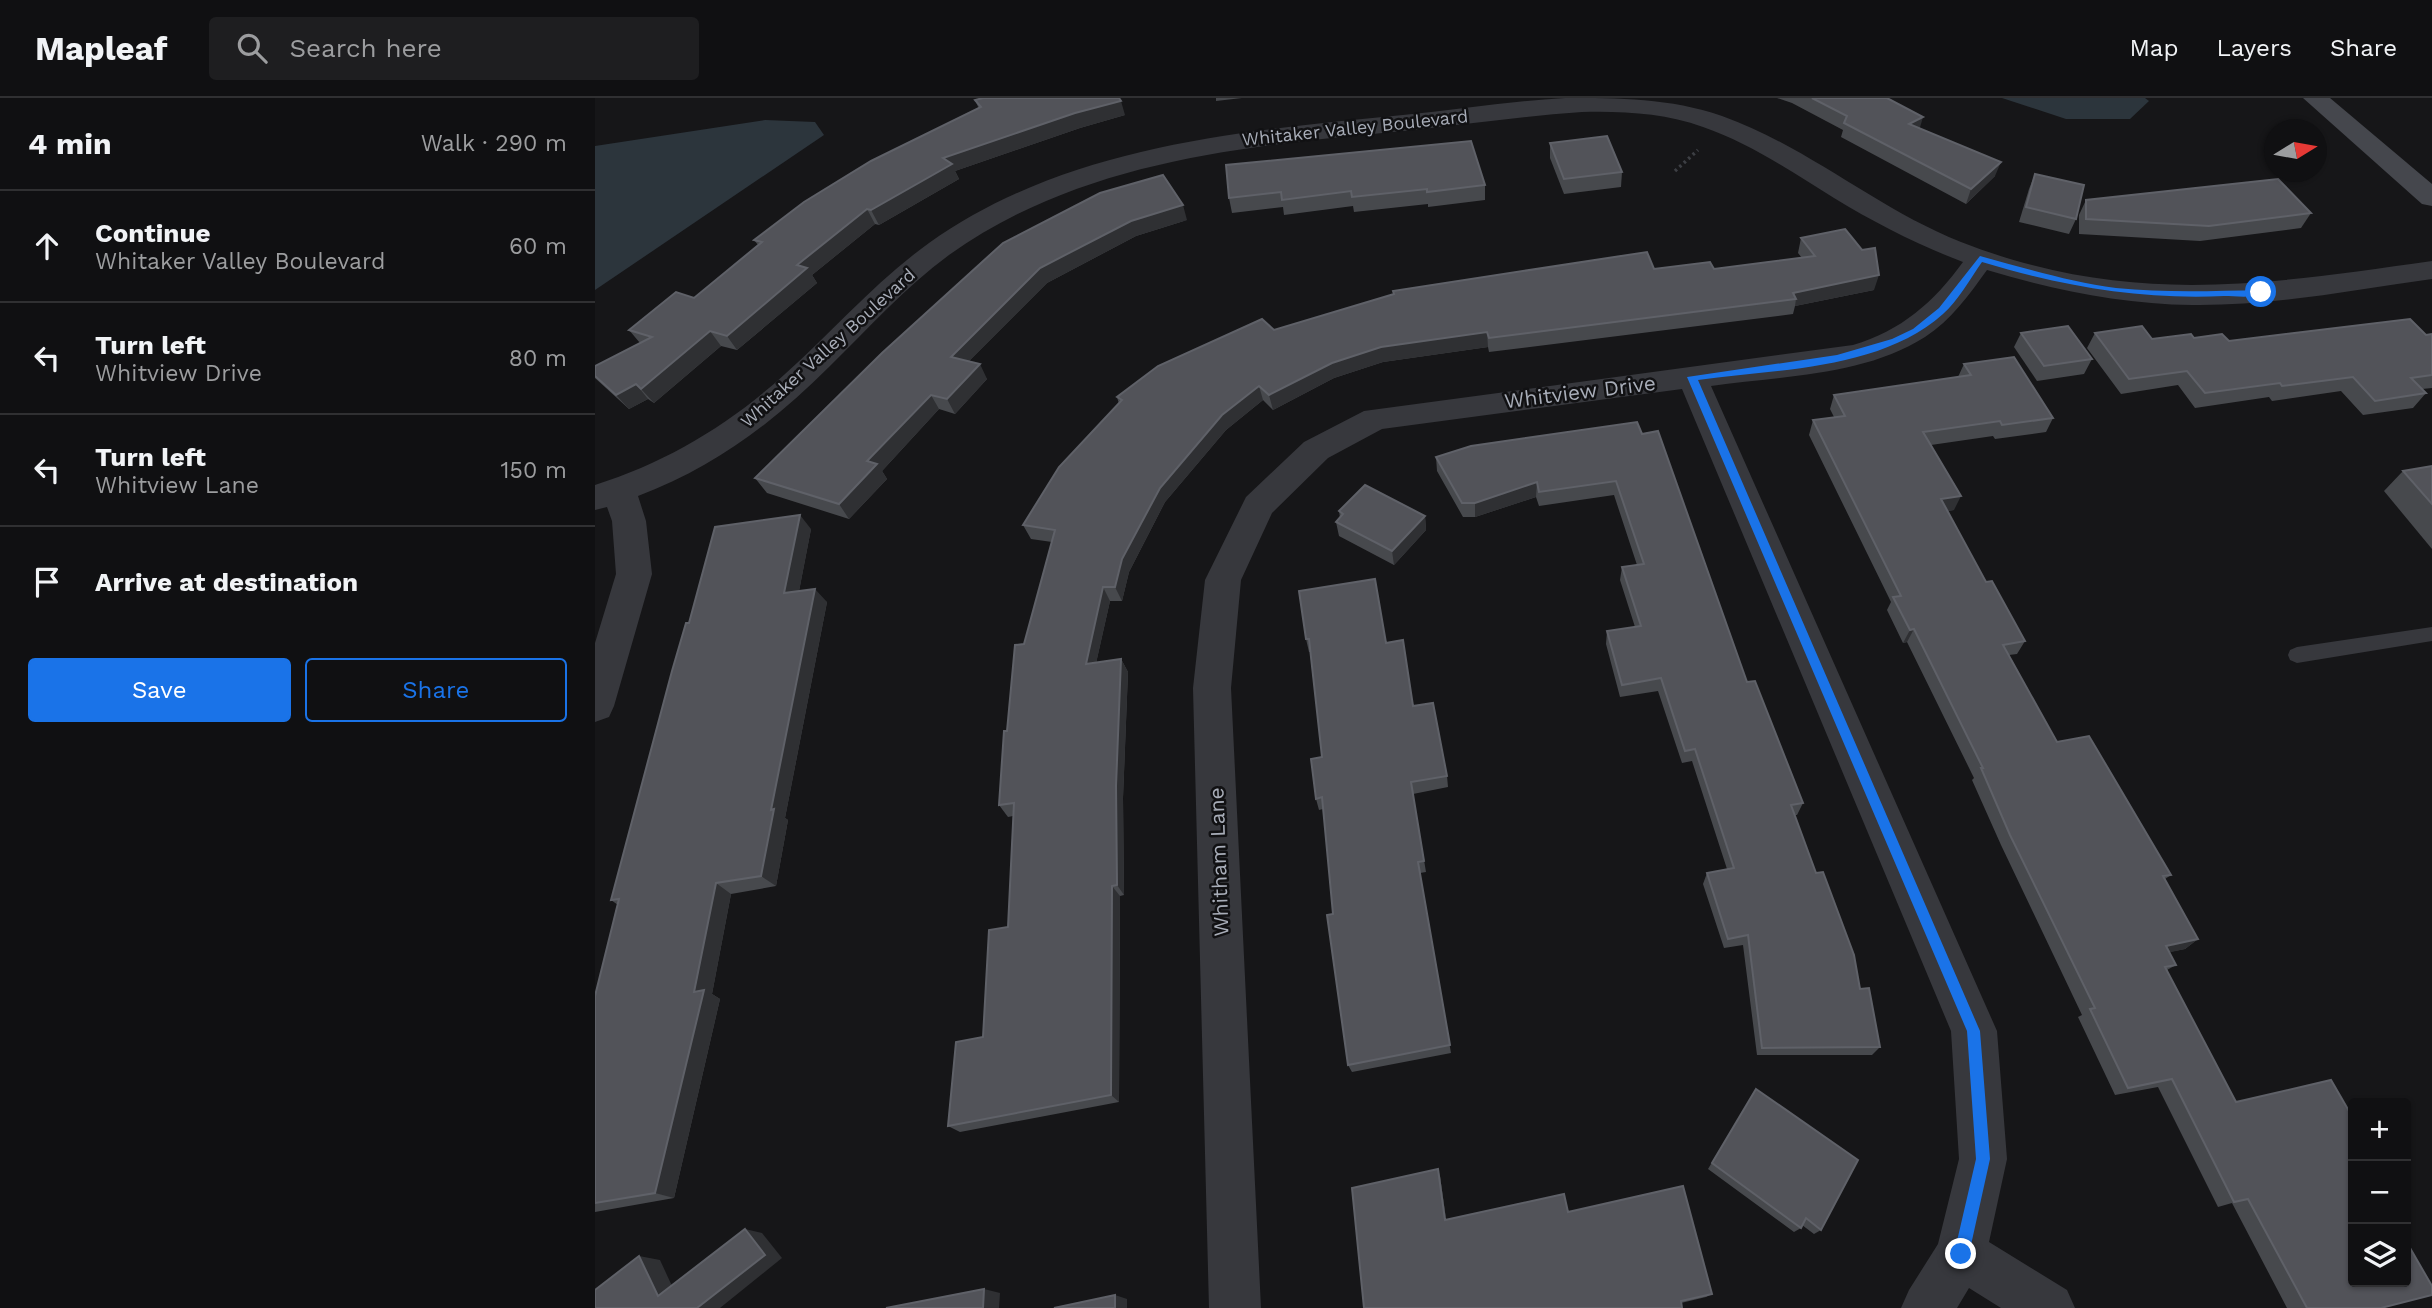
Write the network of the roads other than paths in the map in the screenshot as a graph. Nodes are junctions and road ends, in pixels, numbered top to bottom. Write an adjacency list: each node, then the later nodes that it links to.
1 (2315, 98): 2 (main road)
2 (2432, 198)
3 (1980, 259): 4 (street, Whitaker Valley Boulevard); 5 (street, Whitview Drive); 7 (street, Whitaker Valley Boulevard)
4 (2432, 270)
5 (1692, 377): 6 (street, Whitview Drive); 11 (street)
6 (1316, 450): 12 (street, Whitham Lane)
7 (607, 494): 10 (street)
8 (2432, 634): 9 (lane)
9 (2297, 655)
10 (595, 706)
11 (1961, 1254): 13 (street); 14 (street)
12 (1235, 1308)
13 (1927, 1308)
14 (2049, 1308)

